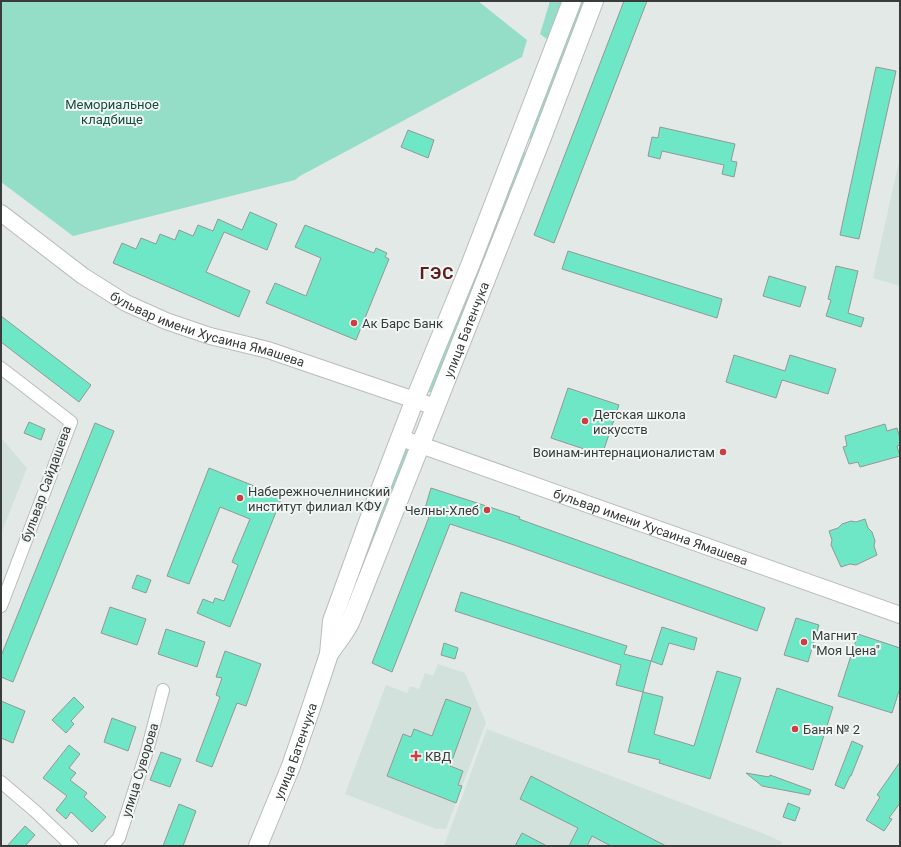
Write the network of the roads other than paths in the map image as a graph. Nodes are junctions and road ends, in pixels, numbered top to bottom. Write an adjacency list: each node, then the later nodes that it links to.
1 (572, 1): 3 (main road, улица Батенчука)
2 (594, 1): 4 (main road, улица Батенчука)
3 (522, 132): 4 (main road); 7 (main road, улица Батенчука)
4 (540, 140): 8 (main road, улица Батенчука)
5 (1, 213): 7 (street, бульвар имени Хусаина Ямашева)
6 (1, 368): 11 (street, бульвар Сайдашева)
7 (415, 399): 8 (street, бульвар имени Хусаина Ямашева); 9 (main road, улица Батенчука)
8 (435, 407): 10 (main road, улица Батенчука)
9 (401, 438): 10 (street, бульвар имени Хусаина Ямашева); 13 (main road, улица Батенчука)
10 (421, 445): 12 (street, бульвар имени Хусаина Ямашева); 13 (main road, улица Батенчука)
11 (1, 606)
12 (900, 615)
13 (329, 654): 18 (main road, улица Батенчука)
14 (163, 690): 17 (street, улица Суворова)
15 (1, 782): 16 (street)
16 (72, 846)
17 (111, 846)
18 (258, 846)

